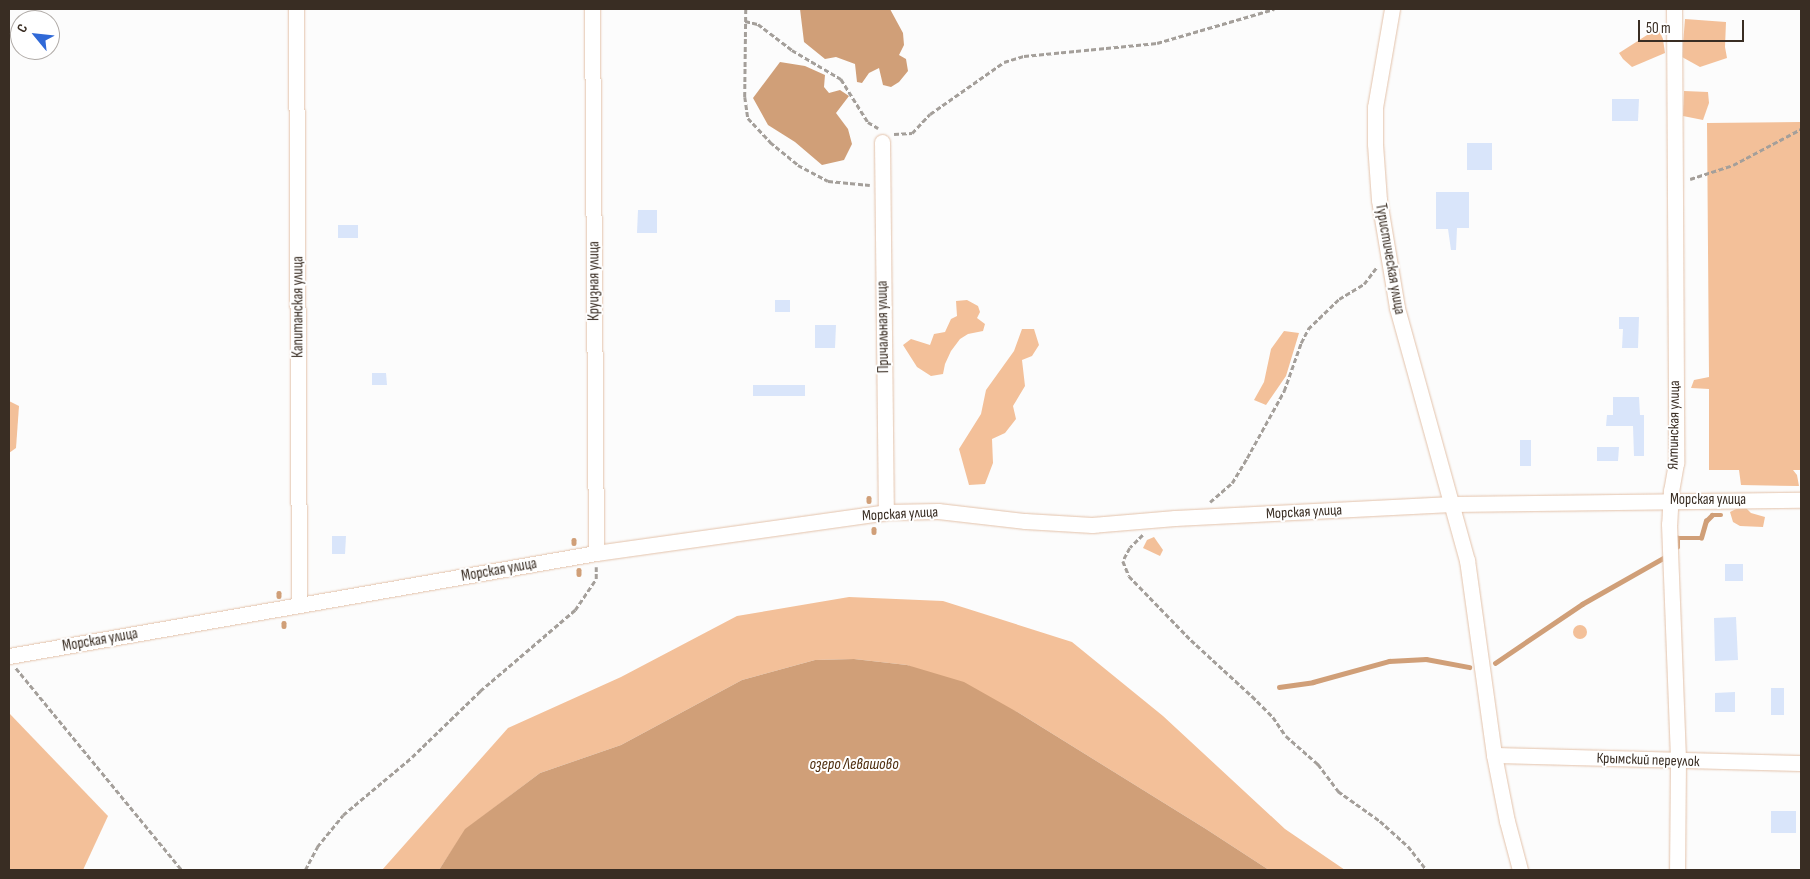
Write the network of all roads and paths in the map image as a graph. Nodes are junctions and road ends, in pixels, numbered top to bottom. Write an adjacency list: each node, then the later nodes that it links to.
1 (296, 9): 20 (street, Капитанская улица)
2 (592, 9): 19 (street, Круизная улица)
3 (746, 9): 7 (path)
4 (1274, 9): 9 (path)
5 (1392, 9): 12 (street, Туристическая улица)
6 (1674, 9): 10 (street, Ялтинская улица)
7 (745, 21): 9 (path); 11 (path)
8 (1801, 129): 10 (path)
9 (885, 138): 11 (street, Причальная улица)
10 (1673, 182): 13 (street, Ялтинская улица)
11 (881, 186): 17 (street, Причальная улица)
12 (1388, 261): 15 (path); 16 (street, Туристическая улица)
13 (1670, 500): 14 (street, Морская улица); 16 (street, Морская улица); 23 (street, Ялтинская улица)
14 (1801, 500)
15 (1208, 503)
16 (1452, 504): 17 (street, Морская улица); 22 (street, Туристическая улица)
17 (886, 512): 19 (street, Морская улица)
18 (1150, 532): 27 (path)
19 (596, 552): 20 (street, Морская улица); 26 (path)
20 (300, 605): 21 (street, Морская улица)
21 (10, 660): 25 (path)
22 (1494, 755): 23 (street, Крымский переулок); 28 (street, Туристическая улица)
23 (1678, 761): 24 (street, Крымский переулок); 29 (street, Ялтинская улица)
24 (1801, 763)
25 (182, 870)
26 (305, 870)
27 (1427, 870)
28 (1520, 870)
29 (1677, 870)

